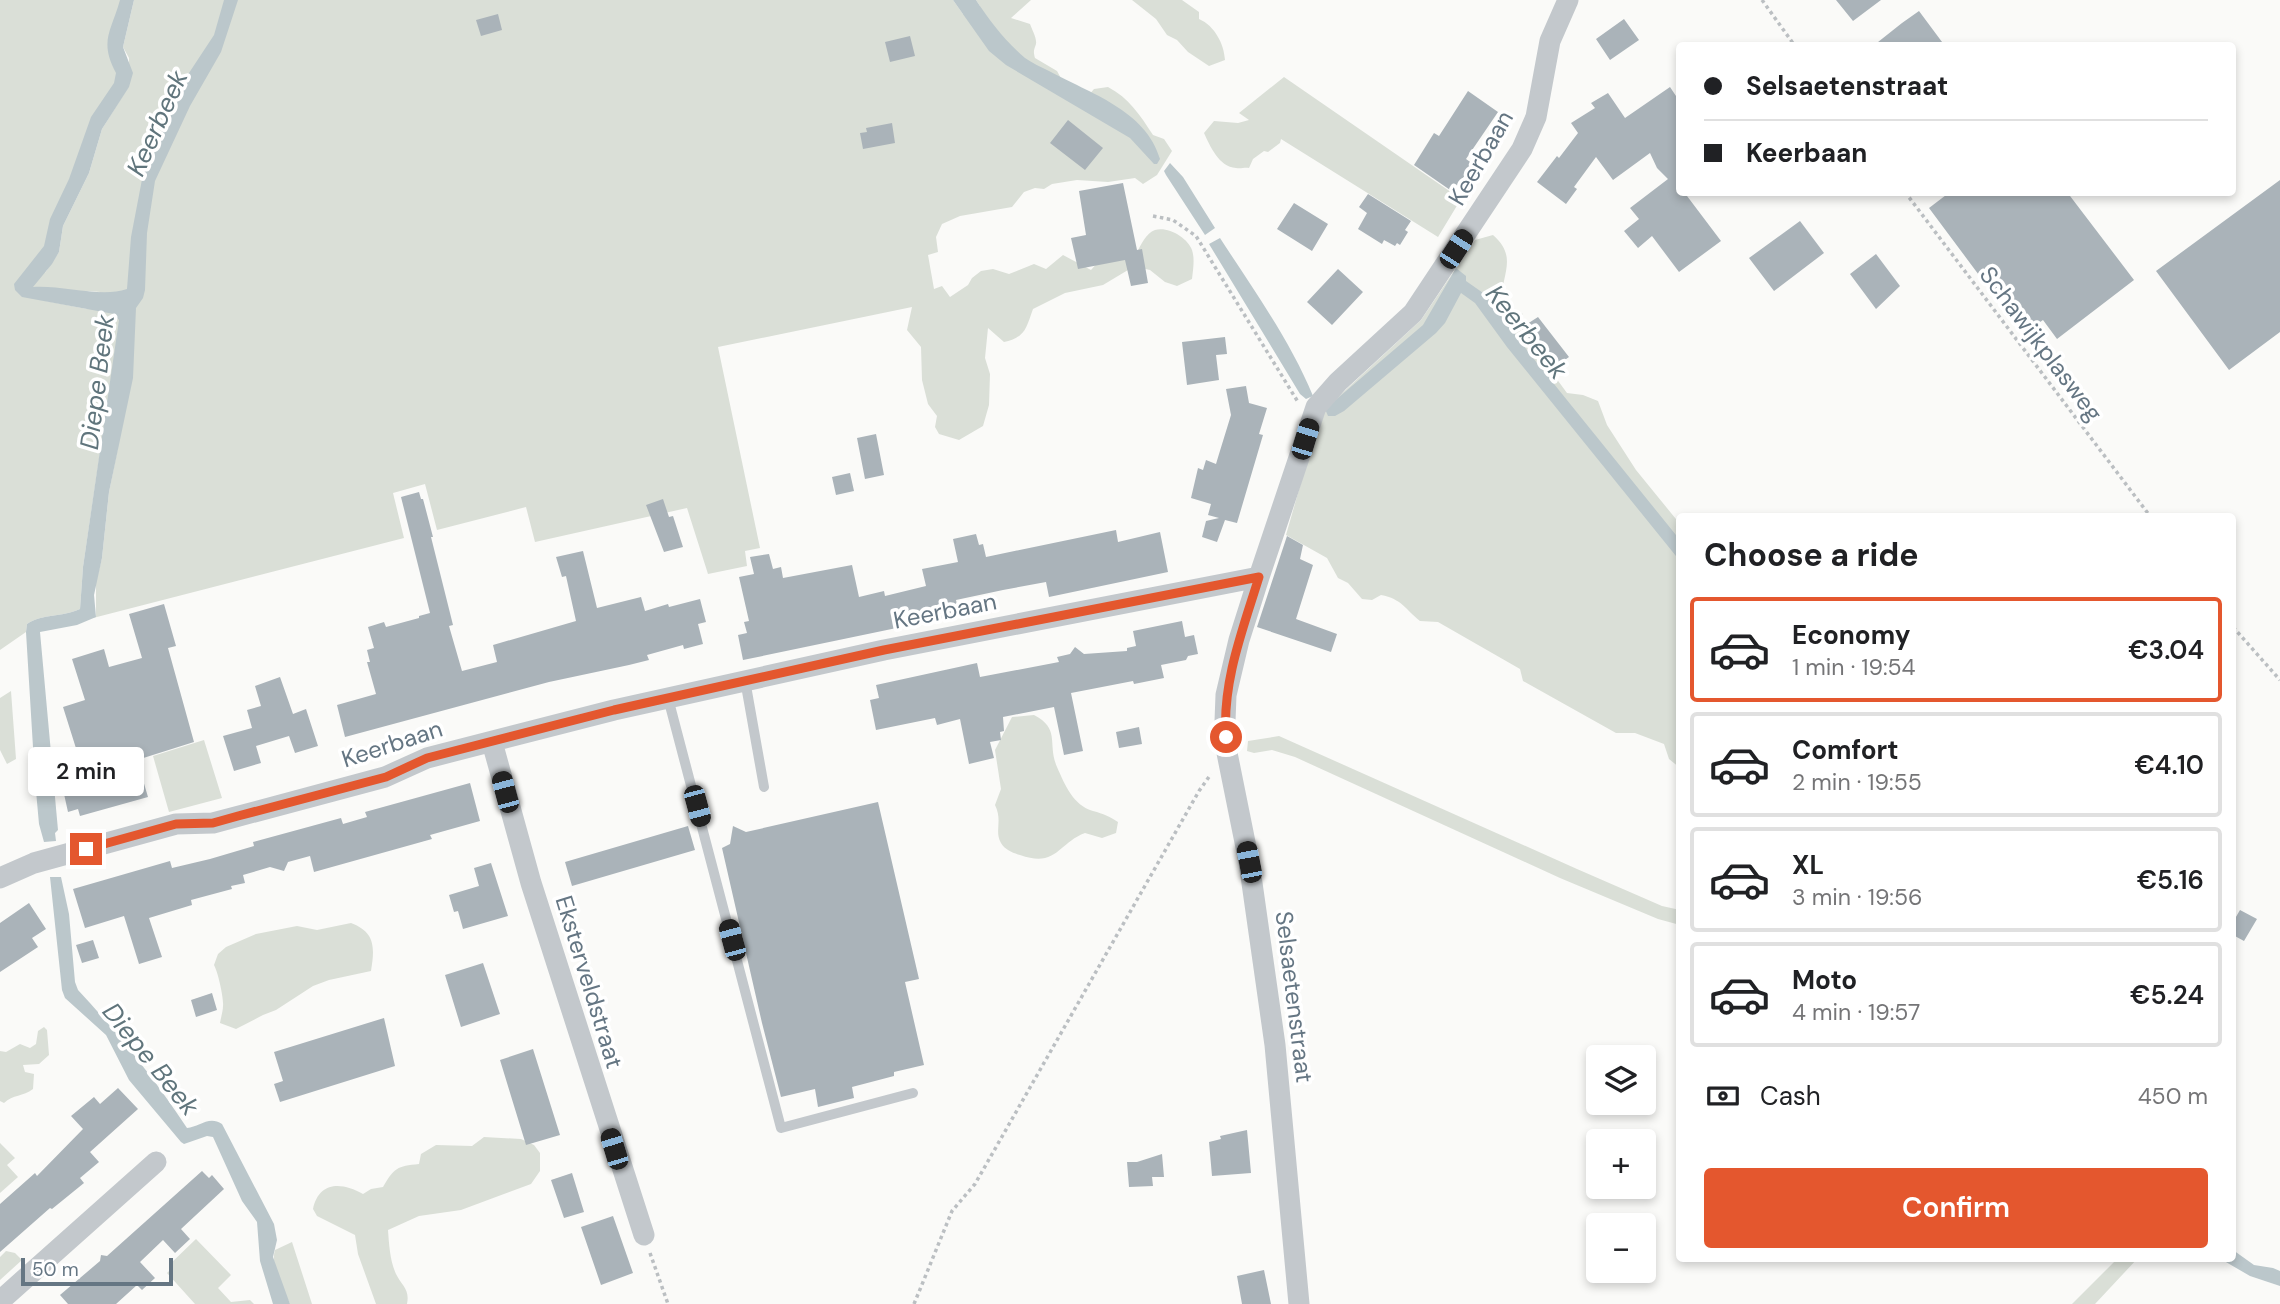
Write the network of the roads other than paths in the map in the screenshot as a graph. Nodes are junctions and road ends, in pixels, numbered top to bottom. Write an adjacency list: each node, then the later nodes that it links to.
1 (1568, 0): 2 (street, Keerbaan)
2 (1259, 577): 3 (street, Keerbaan); 12 (street, Selsaetenstraat)
3 (745, 680): 4 (street, Keerbaan); 6 (lane)
4 (668, 698): 5 (street, Keerbaan); 8 (lane)
5 (492, 742): 7 (street, Keerbaan); 10 (street, Eksterveldstraat)
6 (764, 787)
7 (0, 878)
8 (913, 1093)
9 (156, 1162): 11 (street)
10 (643, 1235)
11 (0, 1301)
12 (1299, 1304)

